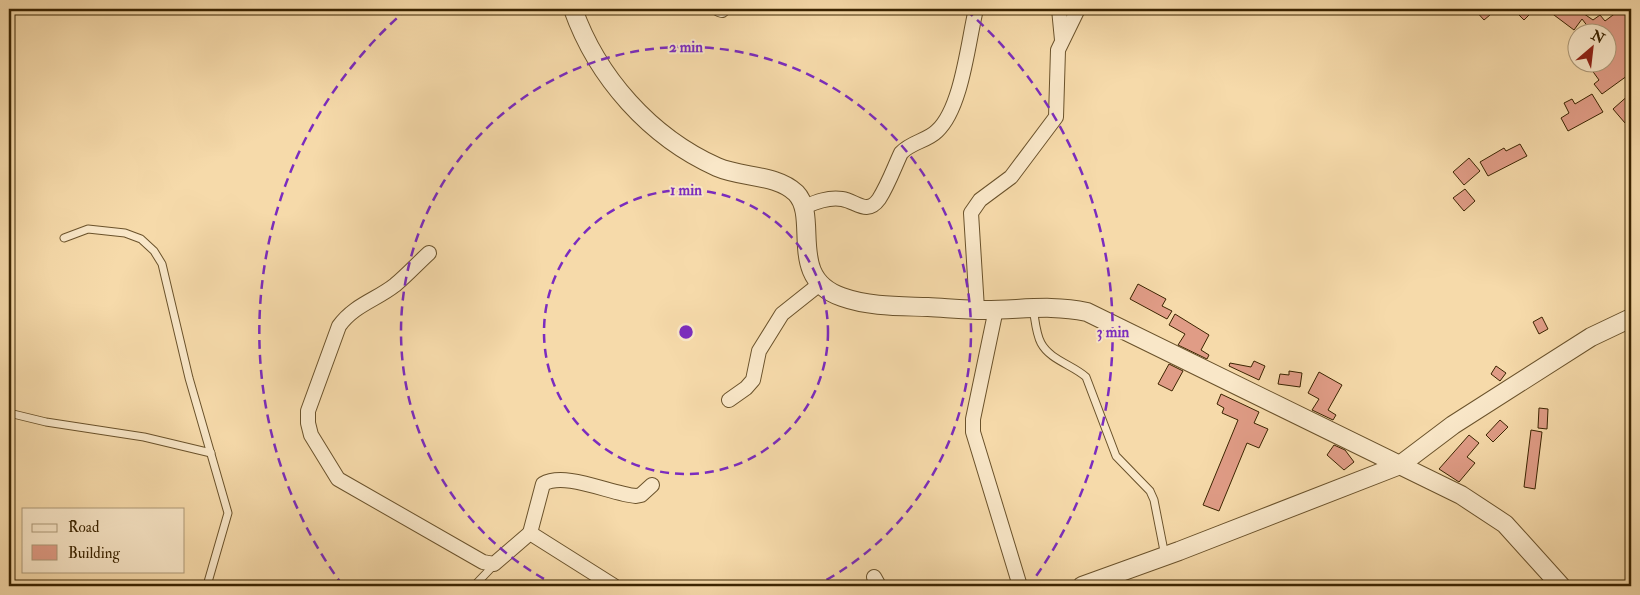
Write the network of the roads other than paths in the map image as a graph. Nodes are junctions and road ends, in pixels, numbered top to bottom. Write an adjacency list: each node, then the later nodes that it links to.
1 (573, 9): 6 (street)
2 (976, 9): 6 (street)
3 (1059, 9): 5 (street)
4 (1078, 9): 5 (street)
5 (1062, 40): 11 (street)
6 (804, 207): 9 (street)
7 (64, 238): 16 (lane)
8 (429, 253): 21 (street)
9 (821, 284): 11 (street); 14 (street)
10 (1032, 308): 12 (street); 17 (street); 20 (lane)
11 (977, 309): 12 (street)
12 (996, 309): 25 (street)
13 (1631, 318): 17 (street)
14 (729, 400)
15 (9, 413): 16 (lane)
16 (211, 453): 22 (lane)
17 (1400, 465): 20 (street); 27 (street)
18 (652, 485): 19 (street)
19 (530, 533): 21 (street); 24 (street)
20 (1165, 556): 26 (street)
21 (494, 564): 23 (lane)
22 (215, 586)
23 (474, 586)
24 (614, 586)
25 (1020, 586)
26 (1082, 586)
27 (1561, 586)

